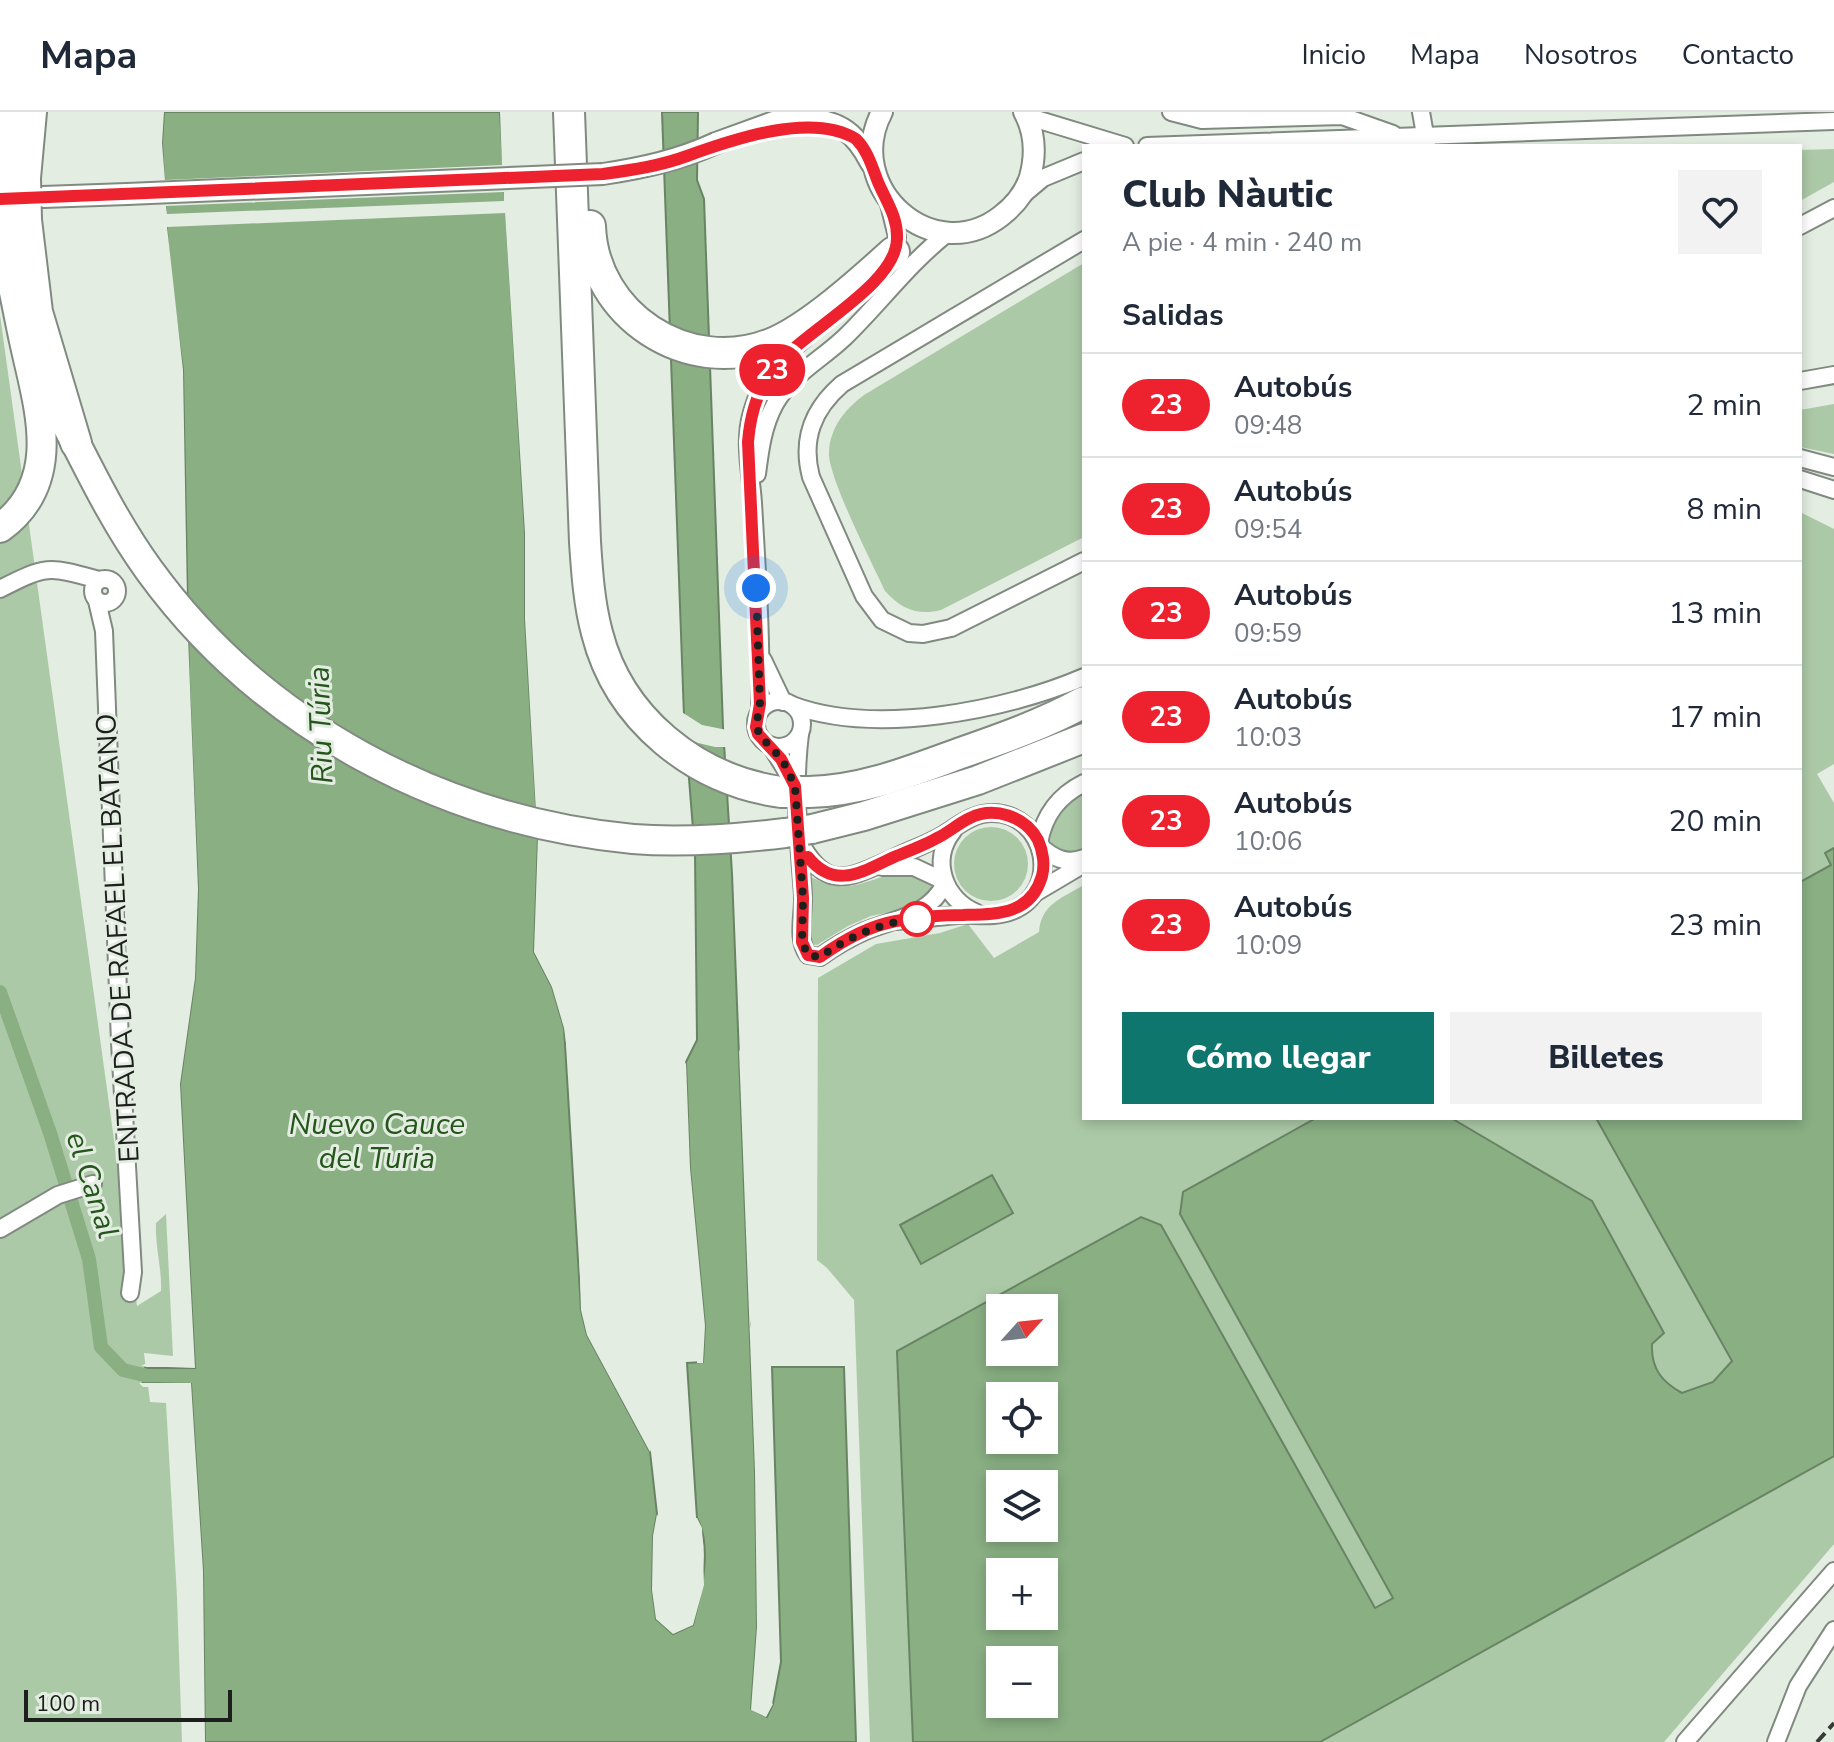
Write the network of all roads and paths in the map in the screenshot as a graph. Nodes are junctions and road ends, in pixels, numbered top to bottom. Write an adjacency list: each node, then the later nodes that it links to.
1 (8, 112): 20 (highway)
2 (31, 112): 20 (highway)
3 (569, 112): 47 (highway)
4 (586, 112): 25 (highway)
5 (882, 112): 17 (street)
6 (1025, 112): 13 (street); 18 (street)
7 (1171, 112): 11 (street)
8 (1421, 112): 12 (street)
9 (804, 114): 17 (street); 20 (street, bridge)
10 (1834, 121): 12 (street)
11 (1402, 137): 12 (street); 14 (street); 15 (street)
12 (1426, 141)
13 (1118, 144)
14 (1204, 144)
15 (1385, 144)
16 (1082, 162): 18 (street)
17 (874, 168): 19 (street)
18 (1020, 197): 23 (street)
19 (887, 198): 23 (street); 25 (street)
20 (8, 202): 28 (highway); 34 (street); 35 (highway)
21 (1834, 208): 22 (street)
22 (1802, 225)
23 (949, 232): 33 (street)
24 (1082, 241): 36 (street)
25 (894, 252): 33 (street)
26 (1834, 375): 27 (street)
27 (1802, 381)
28 (76, 443): 49 (highway)
29 (1802, 459): 30 (street)
30 (1834, 467)
31 (1802, 480): 32 (street)
32 (1834, 490)
33 (753, 500): 38 (street)
34 (0, 517)
35 (0, 528)
36 (1082, 562)
37 (0, 589): 60 (street, ENTRADA DE RAFAEL EL BATANO)
38 (759, 646): 41 (street); 42 (street)
39 (1082, 678): 41 (street)
40 (1082, 703): 47 (highway)
41 (788, 704): 42 (street); 43 (street)
42 (760, 711): 45 (street)
43 (800, 734): 45 (street); 47 (street)
44 (1082, 739): 49 (highway)
45 (771, 746): 47 (street)
46 (1082, 784): 50 (street)
47 (795, 790): 49 (street)
48 (956, 827): 50 (street); 53 (street); 54 (street)
49 (798, 834): 53 (street); 57 (street)
50 (1040, 845): 51 (street); 55 (street)
51 (1082, 859)
52 (1082, 865): 55 (street)
53 (877, 867): 54 (street)
54 (944, 882): 56 (street); 57 (street)
55 (1035, 893): 56 (street)
56 (983, 915): 57 (street)
57 (897, 921)
58 (88, 1185): 59 (street)
59 (0, 1229)
60 (130, 1293)
61 (1834, 1571): 63 (street)
62 (1834, 1630): 64 (street)
63 (1685, 1742)
64 (1776, 1742)

